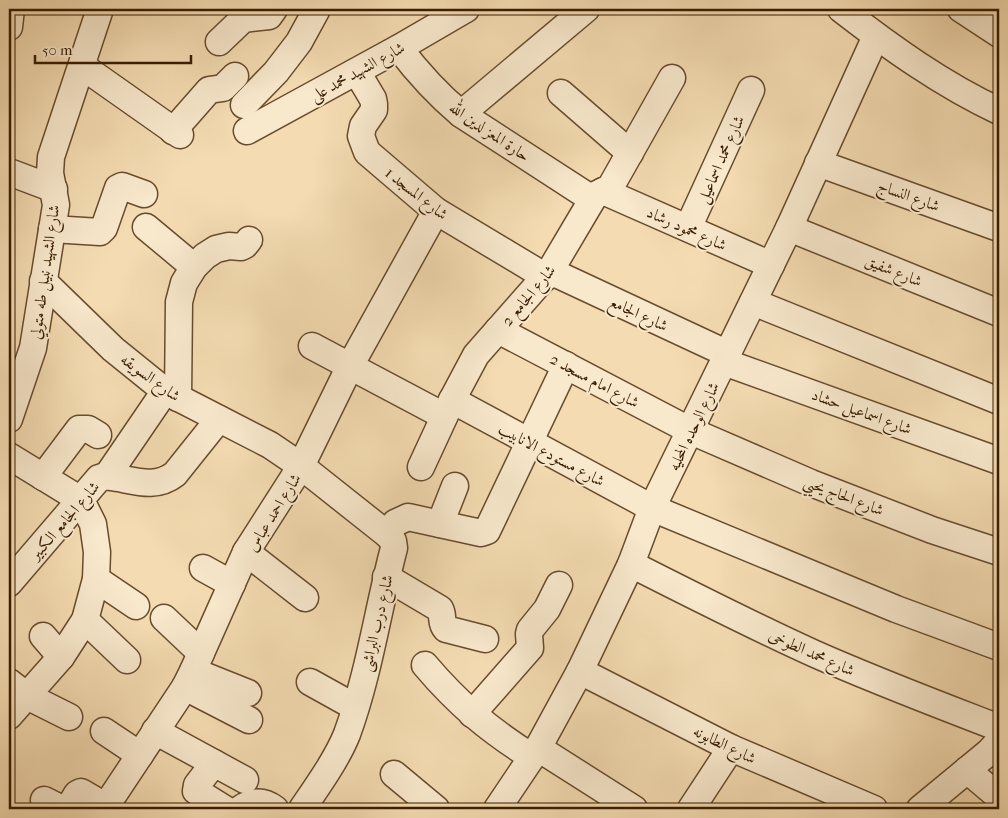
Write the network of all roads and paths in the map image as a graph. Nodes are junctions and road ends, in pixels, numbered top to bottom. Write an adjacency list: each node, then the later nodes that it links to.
1 (11, 9): 9 (street)
2 (100, 9): 14 (street, شارع الشهيد نبيل طه متولي)
3 (274, 9): 12 (street)
4 (317, 9): 20 (street)
5 (466, 9): 13 (street, شارع الشهيد محمد على)
6 (586, 9): 22 (street)
7 (841, 9): 11 (street)
8 (961, 9): 10 (street)
9 (9, 28)
10 (999, 34)
11 (876, 36): 21 (street); 25 (street, شارع الوحده المحليه)
12 (219, 42)
13 (399, 48): 15 (street, شارع الشهيد محمد على); 22 (street, حارة المعز لدين الله)
14 (82, 66): 16 (street); 27 (street, شارع الشهيد نبيل طه متولي)
15 (356, 72): 23 (street, شارع الشهيد محمد على); 30 (street, شارع المسجد 1)
16 (235, 76)
17 (672, 78): 24 (street, شارع الجامع 2)
18 (751, 90): 32 (street, شارع محمد اسماعيل)
19 (561, 93): 24 (street)
20 (244, 105)
21 (999, 111)
22 (462, 114): 29 (street, حارة المعز لدين الله)
23 (248, 132)
24 (630, 153): 29 (street, شارع الجامع 2)
25 (818, 163): 33 (street, شارع الوحده المحليه); 34 (street, شارع النساج)
26 (9, 172): 27 (street)
27 (54, 189): 35 (street, شارع الشهيد نبيل طه متولي)
28 (144, 194): 35 (street)
29 (598, 195): 32 (street, شارع محمود رشاد); 39 (street, شارع الجامع 2)
30 (436, 211): 39 (street, شارع المسجد 1); 47 (street, شارع احمد عباس)
31 (146, 227): 38 (street)
32 (688, 228): 37 (street, شارع محمود رشاد)
33 (789, 228): 37 (street, شارع الوحده المحليه); 42 (street, شارع شفيق)
34 (999, 228)
35 (52, 229): 40 (street, شارع الشهيد نبيل طه متولي)
36 (249, 240): 38 (street)
37 (771, 265): 41 (street, شارع الوحده المحليه)
38 (194, 267): 48 (street)
39 (548, 274): 43 (street, شارع الجامع 2); 45 (street, شارع الجامع)
40 (43, 281): 48 (street, شارع السويقه); 51 (street, شارع الشهيد نبيل طه متولي)
41 (753, 302): 45 (street, شارع الوحده المحليه); 49 (street)
42 (999, 312)
43 (498, 330): 46 (street, شارع امام مسجد 2); 50 (street, شارع الجامع 2)
44 (312, 346): 47 (street)
45 (726, 358): 53 (street, شارع الوحده المحليه); 57 (street, شارع اسماعيل حشاد)
46 (566, 365): 53 (street, شارع امام مسجد 2); 55 (street)
47 (350, 366): 50 (street); 58 (street, شارع احمد عباس)
48 (172, 394): 52 (street, شارع السويقه); 60 (street)
49 (999, 401)
50 (448, 408): 55 (street, شارع مستودع الانابيب); 59 (street, شارع الجامع 2)
51 (9, 419)
52 (219, 419): 58 (street, شارع السويقه); 60 (street, شارع الجامع الكبير)
53 (691, 431): 64 (street, شارع الوحده المحليه); 68 (street, شارع الحاج يحيي)
54 (98, 435): 61 (street)
55 (530, 442): 64 (street, شارع مستودع الانابيب); 65 (street)
56 (9, 456): 61 (street)
57 (999, 461)
58 (302, 466): 66 (street); 67 (street, شارع احمد عباس)
59 (421, 467)
60 (107, 476): 63 (street, شارع الجامع الكبير)
61 (43, 477): 63 (street)
62 (454, 486): 65 (street)
63 (81, 500): 72 (street); 73 (street, شارع الجامع الكبير)
64 (652, 508): 69 (street, شارع الوحده المحليه); 82 (street, شارع مستودع الانابيب)
65 (440, 524): 66 (street)
66 (388, 534): 71 (street, شارع درب البراشى)
67 (246, 552): 74 (street, شارع احمد عباس); 76 (street)
68 (999, 552)
69 (630, 564): 87 (street, شارع الوحده المحليه); 96 (street, شارع محمد الطوخى)
70 (203, 568): 74 (street)
71 (386, 577): 81 (street); 91 (street, شارع درب البراشى)
72 (96, 579): 77 (street); 79 (street)
73 (9, 583)
74 (232, 584): 86 (street, شارع احمد عباس)
75 (559, 585): 92 (street)
76 (306, 598)
77 (136, 606)
78 (164, 618): 86 (street)
79 (85, 620): 83 (street); 84 (street)
80 (43, 636): 83 (street)
81 (485, 638)
82 (999, 647)
83 (61, 657): 89 (street)
84 (127, 660)
85 (425, 666): 92 (street)
86 (193, 670): 90 (street); 95 (street); 98 (street, شارع احمد عباس)
87 (580, 671): 100 (street, شارع الطابونه); 101 (street, شارع الوحده المحليه)
88 (310, 682): 91 (street)
89 (18, 689): 93 (street); 94 (street)
90 (248, 693)
91 (355, 707): 114 (street, شارع درب البراشى)
92 (472, 714): 101 (street)
93 (9, 716)
94 (69, 716)
95 (249, 720)
96 (999, 728)
97 (104, 730): 102 (street)
98 (155, 732): 102 (street, شارع احمد عباس); 103 (street)
99 (999, 741): 104 (street)
100 (731, 748): 118 (street); 119 (street, شارع الطابونه)
101 (535, 753): 116 (street, شارع الوحده المحليه); 117 (street)
102 (140, 755): 109 (street, شارع احمد عباس)
103 (214, 763): 106 (street); 111 (street)
104 (967, 770): 107 (street); 108 (street)
105 (394, 774): 115 (street)
106 (245, 780)
107 (999, 798)
108 (936, 805)
109 (107, 808): 110 (street)
110 (68, 809)
111 (225, 809)
112 (240, 809): 113 (street)
113 (275, 809)
114 (302, 809)
115 (436, 809)
116 (497, 809)
117 (634, 809)
118 (691, 809)
119 (874, 809)

